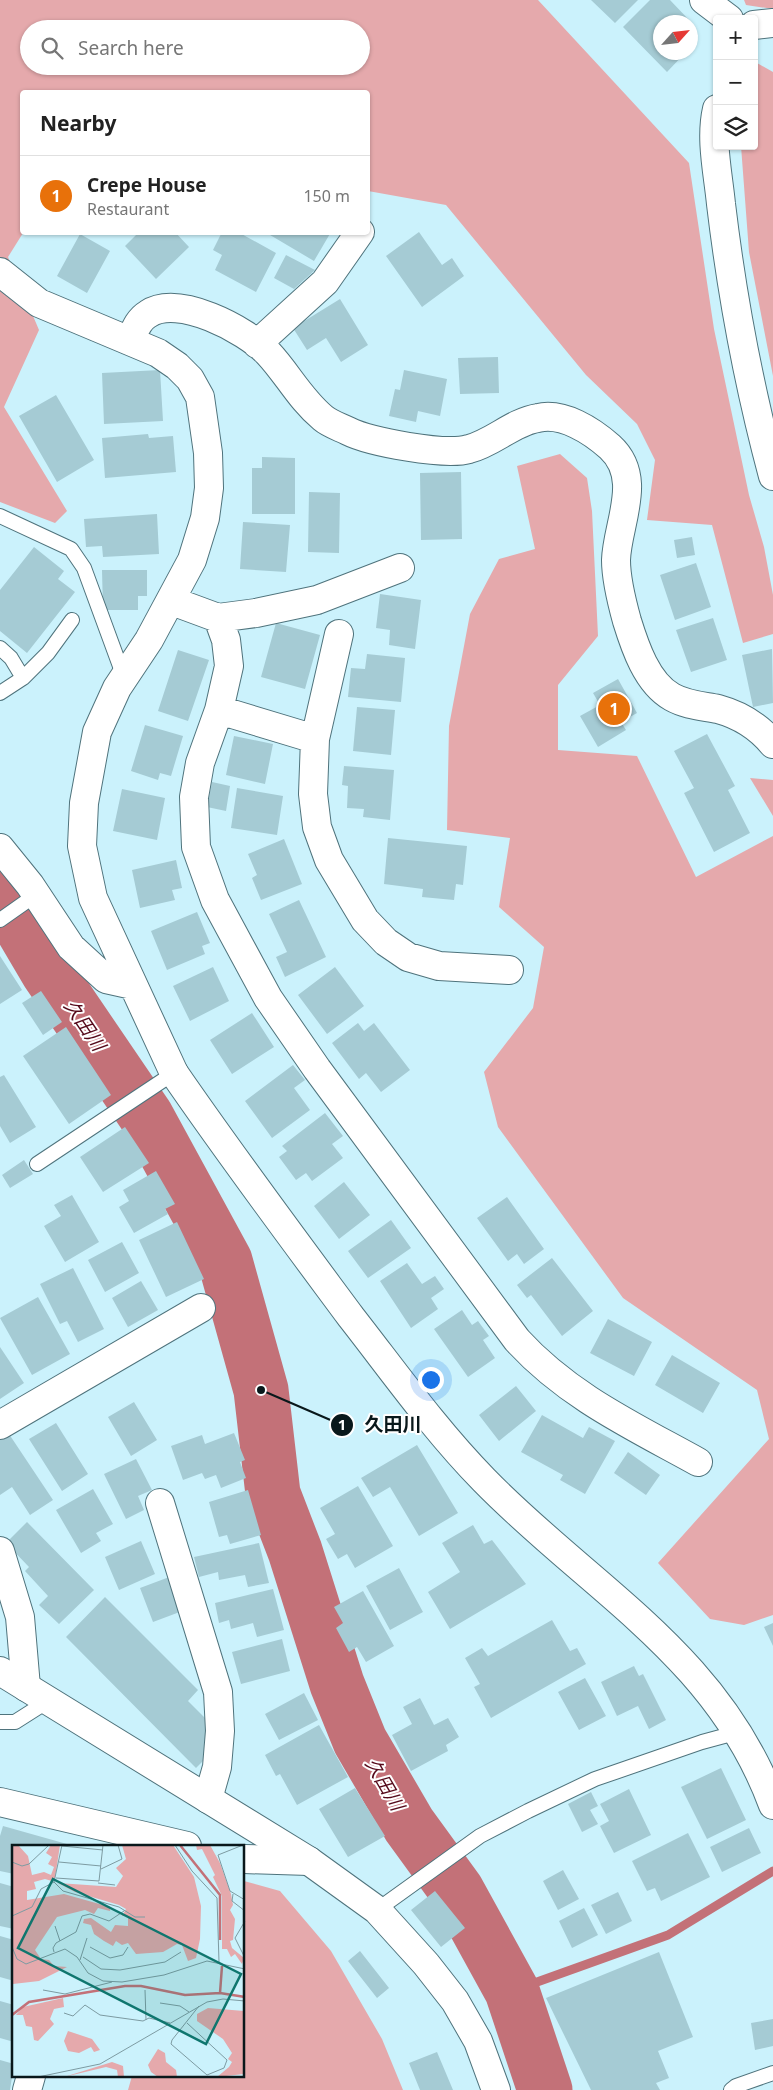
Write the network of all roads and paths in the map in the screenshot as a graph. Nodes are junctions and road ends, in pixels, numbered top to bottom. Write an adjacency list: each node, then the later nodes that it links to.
1 (704, 0): 2 (street)
2 (724, 15)
3 (773, 23): 4 (street)
4 (758, 25)
5 (715, 150): 10 (street)
6 (358, 235): 9 (street)
7 (0, 272): 8 (street)
8 (130, 341): 9 (street); 13 (street)
9 (257, 344): 23 (street)
10 (773, 476)
11 (0, 516): 18 (lane)
12 (400, 568): 14 (street)
13 (172, 601): 14 (street); 18 (street)
14 (218, 618): 21 (street)
15 (72, 620): 19 (lane)
16 (339, 634): 22 (street)
17 (0, 648): 19 (lane)
18 (124, 677): 28 (street)
19 (24, 678): 20 (lane)
20 (0, 693)
21 (219, 710): 22 (street); 33 (street)
22 (315, 739): 27 (street)
23 (773, 744)
24 (0, 848): 25 (street)
25 (29, 900): 26 (lane); 28 (street)
26 (0, 920)
27 (509, 970)
28 (133, 984): 29 (street)
29 (164, 1080): 30 (lane); 39 (street)
30 (37, 1164)
31 (201, 1308): 32 (street)
32 (0, 1425)
33 (698, 1462)
34 (160, 1504): 40 (street)
35 (0, 1551): 37 (street)
36 (0, 1671): 37 (street)
37 (37, 1694): 38 (lane); 40 (street)
38 (0, 1722)
39 (740, 1732): 42 (street); 47 (lane)
40 (208, 1799): 46 (street)
41 (0, 1802): 43 (street)
42 (773, 1804)
43 (102, 1837): 44 (street)
44 (178, 1845)
45 (245, 1859): 46 (street)
46 (309, 1861): 47 (street)
47 (377, 1910): 49 (street)
48 (773, 2073): 50 (lane)
49 (496, 2090)
50 (731, 2090)

